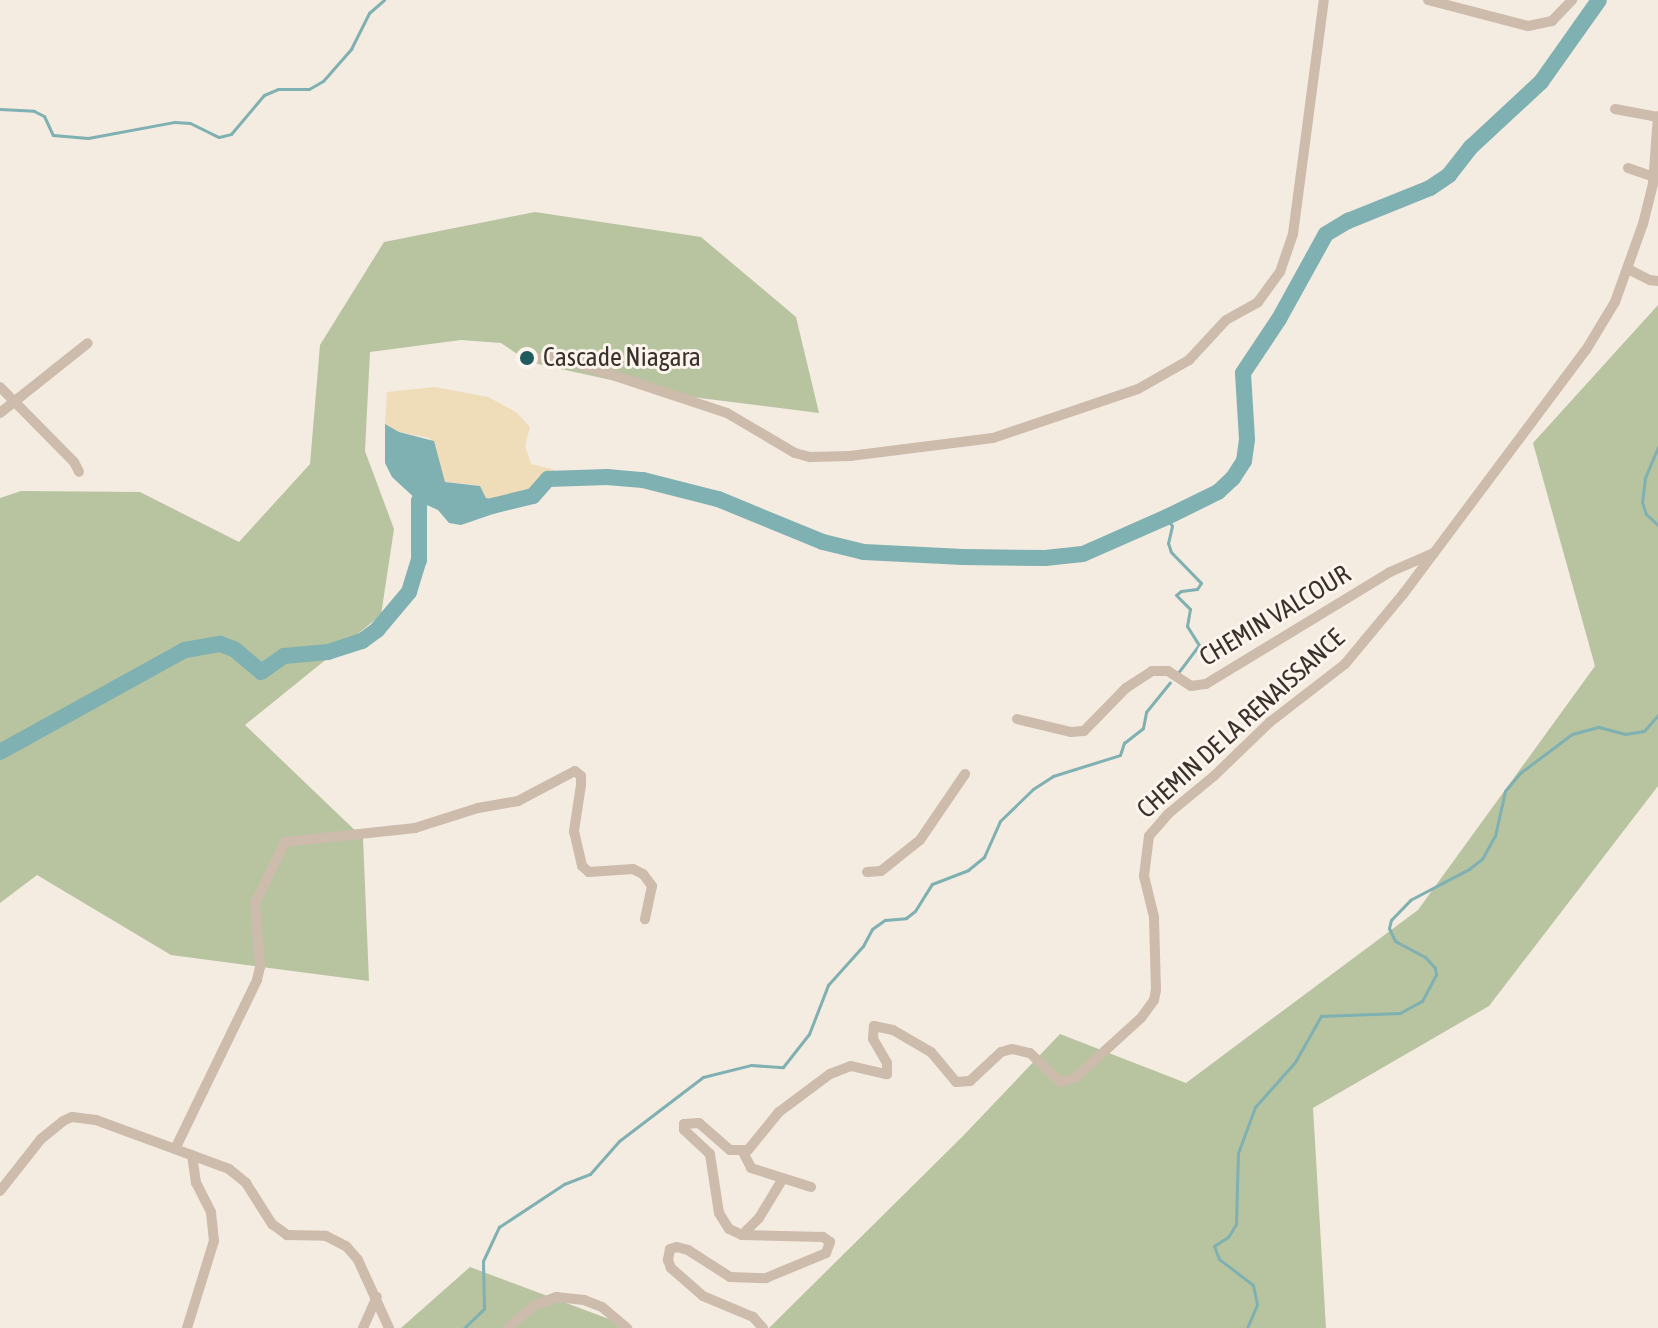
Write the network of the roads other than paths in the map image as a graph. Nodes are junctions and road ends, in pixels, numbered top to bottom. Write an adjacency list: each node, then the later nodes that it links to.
1 (1324, 0): 12 (street)
2 (1428, 0): 3 (street)
3 (1572, 0)
4 (1615, 109): 5 (street)
5 (1658, 116): 7 (street, CHEMIN DE LA RENAISSANCE)
6 (1628, 168): 7 (street)
7 (1656, 173): 8 (street, CHEMIN DE LA RENAISSANCE)
8 (1654, 200): 9 (street, CHEMIN DE LA RENAISSANCE)
9 (1628, 269): 10 (street); 17 (street, CHEMIN DE LA RENAISSANCE)
10 (1658, 281)
11 (88, 343): 14 (street)
12 (527, 358)
13 (0, 387): 14 (street)
14 (13, 401): 15 (street); 16 (street)
15 (0, 413)
16 (79, 472)
17 (1434, 553): 18 (street, CHEMIN VALCOUR); 23 (street, CHEMIN DE LA RENAISSANCE)
18 (1017, 719)
19 (965, 774): 20 (street)
20 (867, 872)
21 (645, 919): 22 (street)
22 (175, 1149): 24 (street); 27 (street)
23 (743, 1152): 25 (street); 28 (street)
24 (192, 1155): 29 (street); 30 (street)
25 (782, 1180): 26 (street); 28 (street)
26 (811, 1187)
27 (0, 1191)
28 (742, 1235): 35 (street)
29 (377, 1297): 31 (street); 32 (street)
30 (187, 1328)
31 (363, 1328)
32 (389, 1328)
33 (508, 1328): 34 (street)
34 (627, 1328)
35 (763, 1328)

